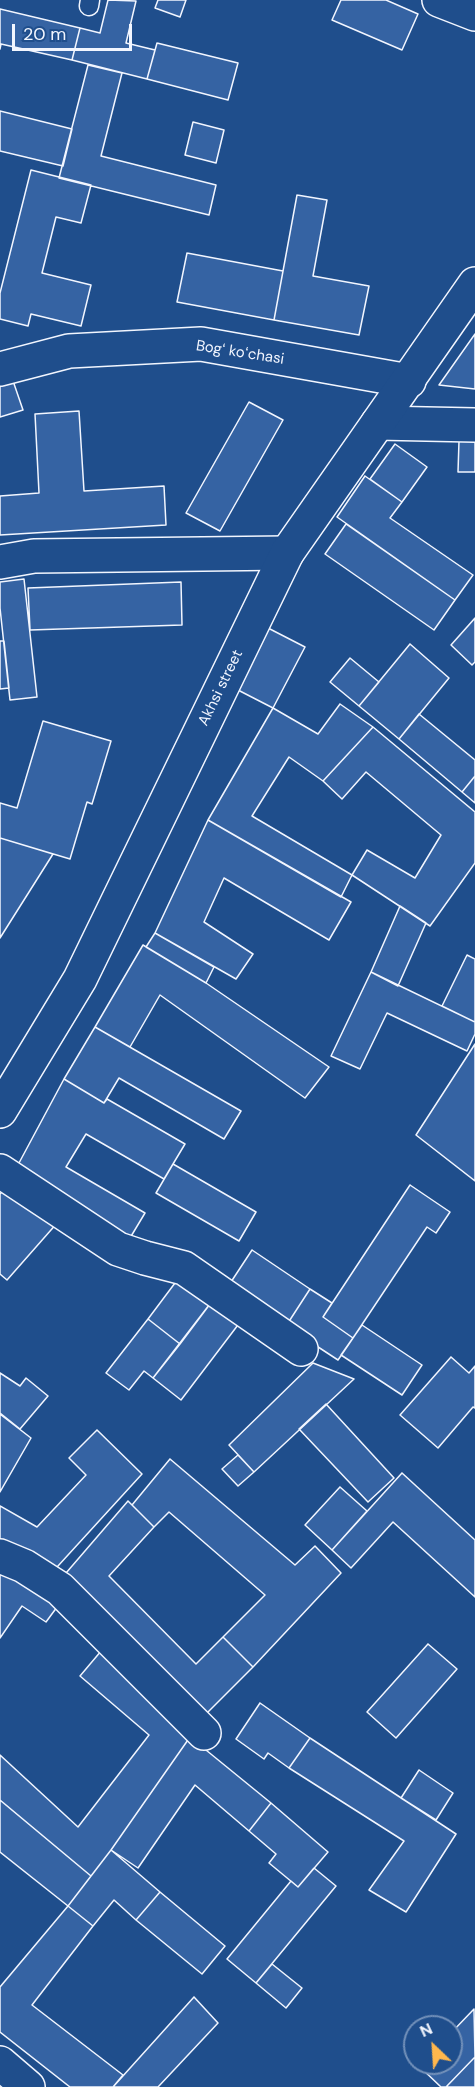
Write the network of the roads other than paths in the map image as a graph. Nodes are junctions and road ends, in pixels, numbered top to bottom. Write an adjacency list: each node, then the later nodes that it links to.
1 (439, 0): 2 (street)
2 (475, 14)
3 (475, 284): 5 (street, Akhsi street)
4 (0, 369): 5 (street, Bogʻ koʻchasi)
5 (409, 381): 6 (street, Akhsi street)
6 (378, 423): 7 (street); 8 (street, Akhsi street)
7 (475, 426)
8 (287, 553): 9 (street); 10 (street, Akhsi street)
9 (0, 562)
10 (0, 1111)
11 (0, 1171): 12 (street)
12 (301, 1349)
13 (0, 1556): 14 (street)
14 (204, 1733)

